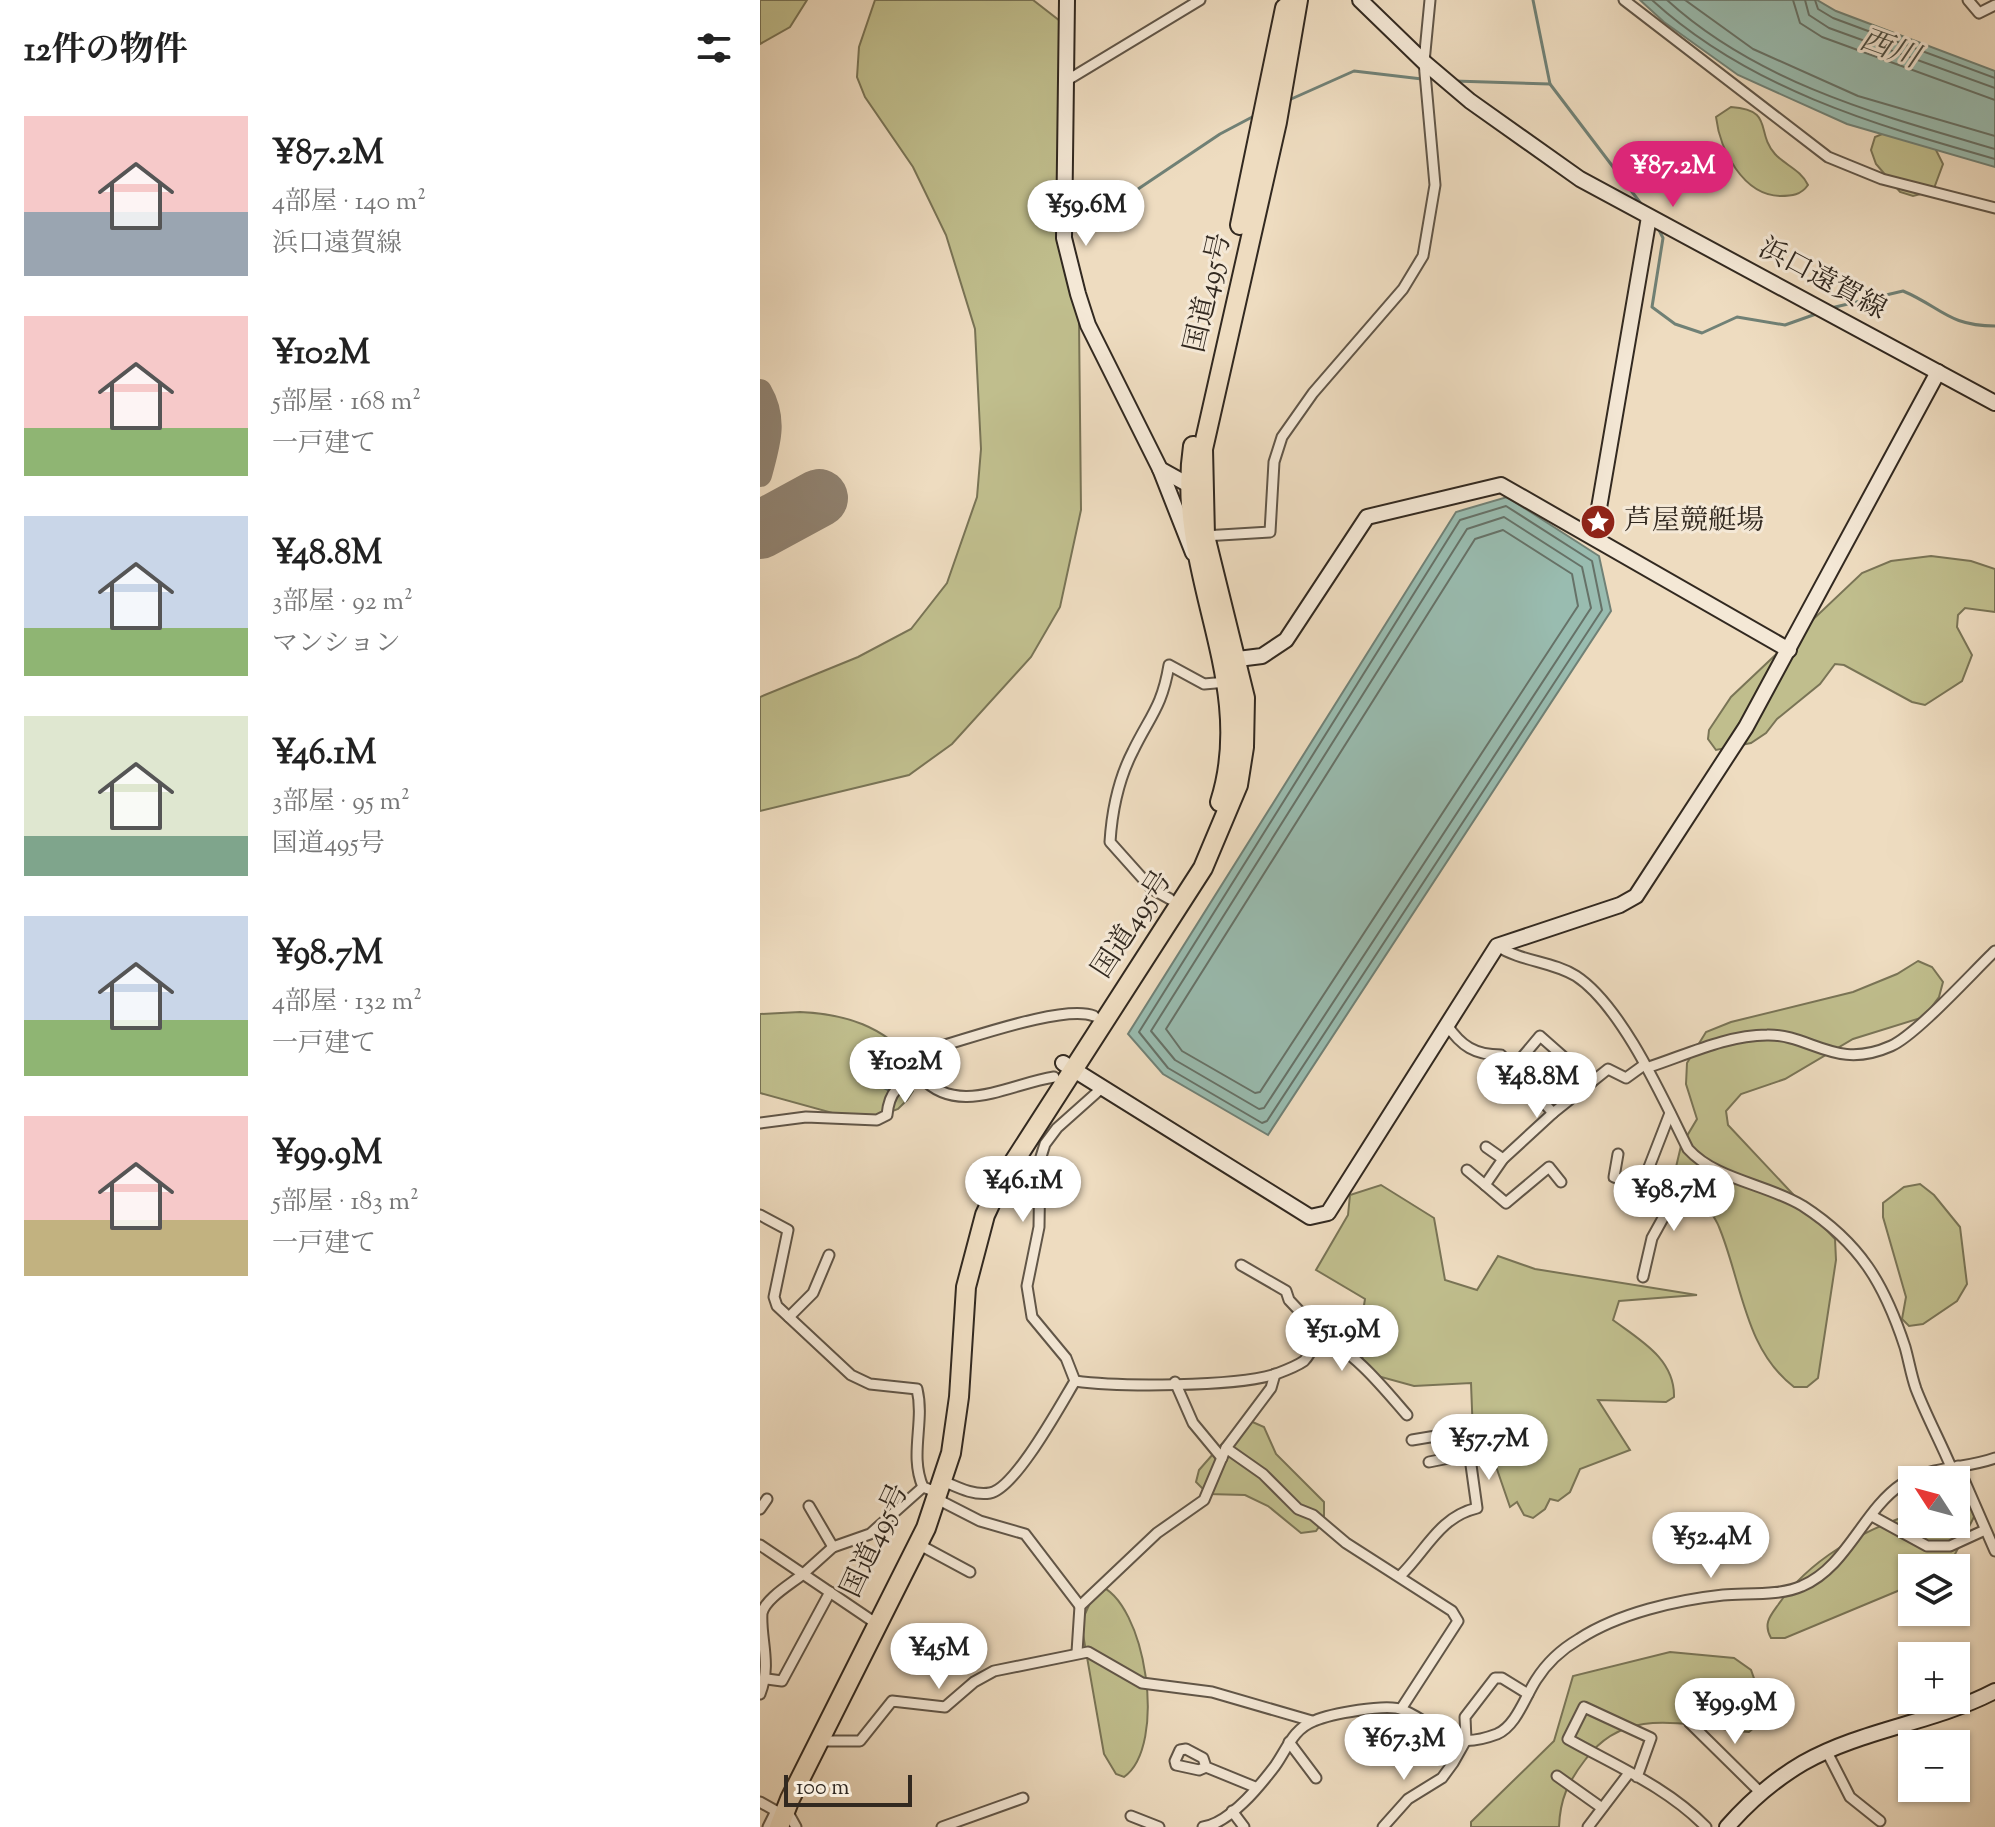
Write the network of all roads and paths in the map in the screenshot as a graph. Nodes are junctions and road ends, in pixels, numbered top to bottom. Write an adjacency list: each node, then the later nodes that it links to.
1 (1067, 0): 11 (street)
2 (1200, 0): 11 (street)
3 (1286, 0): 12 (highway, 国道495号)
4 (1298, 0): 12 (highway, 国道495号)
5 (1360, 0): 10 (street, 浜口遠賀線)
6 (1430, 0): 10 (street)
7 (1624, 0): 14 (street)
8 (1968, 0): 9 (street)
9 (1995, 5)
10 (1424, 62): 15 (street, 浜口遠賀線); 20 (street)
11 (1066, 81): 18 (street)
12 (1276, 94): 13 (highway, 国道495号)
13 (1270, 122): 19 (highway, 国道495号); 20 (highway, 国道495号)
14 (1995, 208)
15 (1649, 217): 16 (street, 浜口遠賀線); 21 (street)
16 (1938, 372): 17 (street, 浜口遠賀線); 23 (street)
17 (1995, 403)
18 (1160, 469): 19 (street); 22 (street)
19 (1187, 484): 20 (highway, 国道495号)
20 (1199, 537): 22 (highway, 国道495号); 25 (highway, 国道495号)
21 (1594, 537): 23 (street); 25 (street)
22 (1197, 561): 24 (highway, 国道495号)
23 (1789, 650): 28 (street)
24 (1220, 652): 25 (street); 26 (highway, 国道495号)
25 (1238, 659): 34 (highway, 国道495号)
26 (1227, 682): 27 (highway, 国道495号); 27 (street)
27 (1170, 899): 30 (highway, 国道495号)
28 (1497, 946): 31 (street); 32 (street)
29 (1995, 951): 32 (street)
30 (1094, 1016): 34 (highway, 国道495号); 35 (street)
31 (1447, 1025): 33 (street); 37 (street)
32 (1646, 1066): 36 (street); 39 (street)
33 (1514, 1067): 36 (street); 38 (street)
34 (1063, 1070): 35 (street); 37 (street); 69 (highway, 国道495号)
35 (921, 1077): 40 (street)
36 (1592, 1082): 38 (street)
37 (1103, 1087): 57 (street)
38 (1553, 1113): 43 (street)
39 (1670, 1113): 48 (street); 66 (street)
40 (760, 1123)
41 (1486, 1147): 43 (street)
42 (1618, 1154): 48 (street)
43 (1503, 1159): 47 (street)
44 (1467, 1170): 47 (street)
45 (1561, 1182): 47 (street)
46 (1683, 1182): 49 (street)
47 (1485, 1185)
48 (1637, 1185): 49 (street)
49 (1671, 1201): 53 (street)
50 (760, 1215): 54 (street)
51 (829, 1255): 54 (street)
52 (1241, 1265): 55 (street)
53 (1643, 1277)
54 (789, 1317): 69 (street)
55 (1319, 1344): 56 (street); 59 (street)
56 (1275, 1374): 58 (street); 61 (street)
57 (1075, 1381): 58 (street); 69 (street)
58 (1175, 1382): 63 (street)
59 (1407, 1415)
60 (1412, 1440): 62 (street)
61 (1226, 1448): 63 (street); 82 (street)
62 (1469, 1454): 65 (street); 82 (street)
63 (1222, 1458): 84 (street)
64 (1995, 1458): 67 (street)
65 (1429, 1462)
66 (1954, 1466)
67 (1959, 1466)
68 (1898, 1487): 74 (street)
69 (934, 1489): 76 (highway, 国道495号); 78 (street); 84 (street); 85 (highway, 国道495号)
70 (767, 1499): 73 (street)
71 (1970, 1500): 75 (street)
72 (809, 1506): 78 (street)
73 (760, 1509)
74 (1872, 1516): 75 (street); 90 (street)
75 (1985, 1530): 79 (street)
76 (918, 1544): 80 (street); 94 (highway, 国道495号)
77 (760, 1545): 81 (street)
78 (833, 1547): 81 (street)
79 (1995, 1551)
80 (970, 1572)
81 (803, 1574): 83 (street); 87 (street)
82 (1400, 1576): 91 (street)
83 (830, 1592): 85 (street); 87 (street)
84 (1080, 1606): 86 (street)
85 (871, 1620): 94 (highway, 国道495号)
86 (1077, 1652): 92 (street); 94 (street)
87 (767, 1679): 89 (street)
88 (1995, 1691): 97 (street)
89 (760, 1694)
90 (1528, 1694): 95 (street); 95 (street)
91 (1401, 1709): 92 (street); 95 (street)
92 (1312, 1721): 96 (street)
93 (1689, 1722): 103 (street)
94 (815, 1740): 108 (highway, 国道495号)
95 (1466, 1740): 115 (street)
96 (1289, 1742): 101 (street); 102 (street)
97 (1827, 1752): 103 (street); 109 (street)
98 (1206, 1767): 102 (street)
99 (1633, 1775): 99 (street); 105 (street); 117 (street)
100 (1557, 1776): 105 (street)
101 (1316, 1778)
102 (1255, 1787): 106 (street)
103 (1761, 1793): 118 (street)
104 (1023, 1798): 111 (street)
105 (1602, 1808): 116 (street)
106 (1232, 1811): 113 (street); 114 (street)
107 (1131, 1816): 112 (street)
108 (773, 1817): 110 (street)
109 (1880, 1821)
110 (796, 1827)
111 (942, 1827)
112 (1159, 1827)
113 (1203, 1827)
114 (1244, 1827)
115 (1383, 1827)
116 (1588, 1827)
117 (1706, 1827)
118 (1727, 1827)

